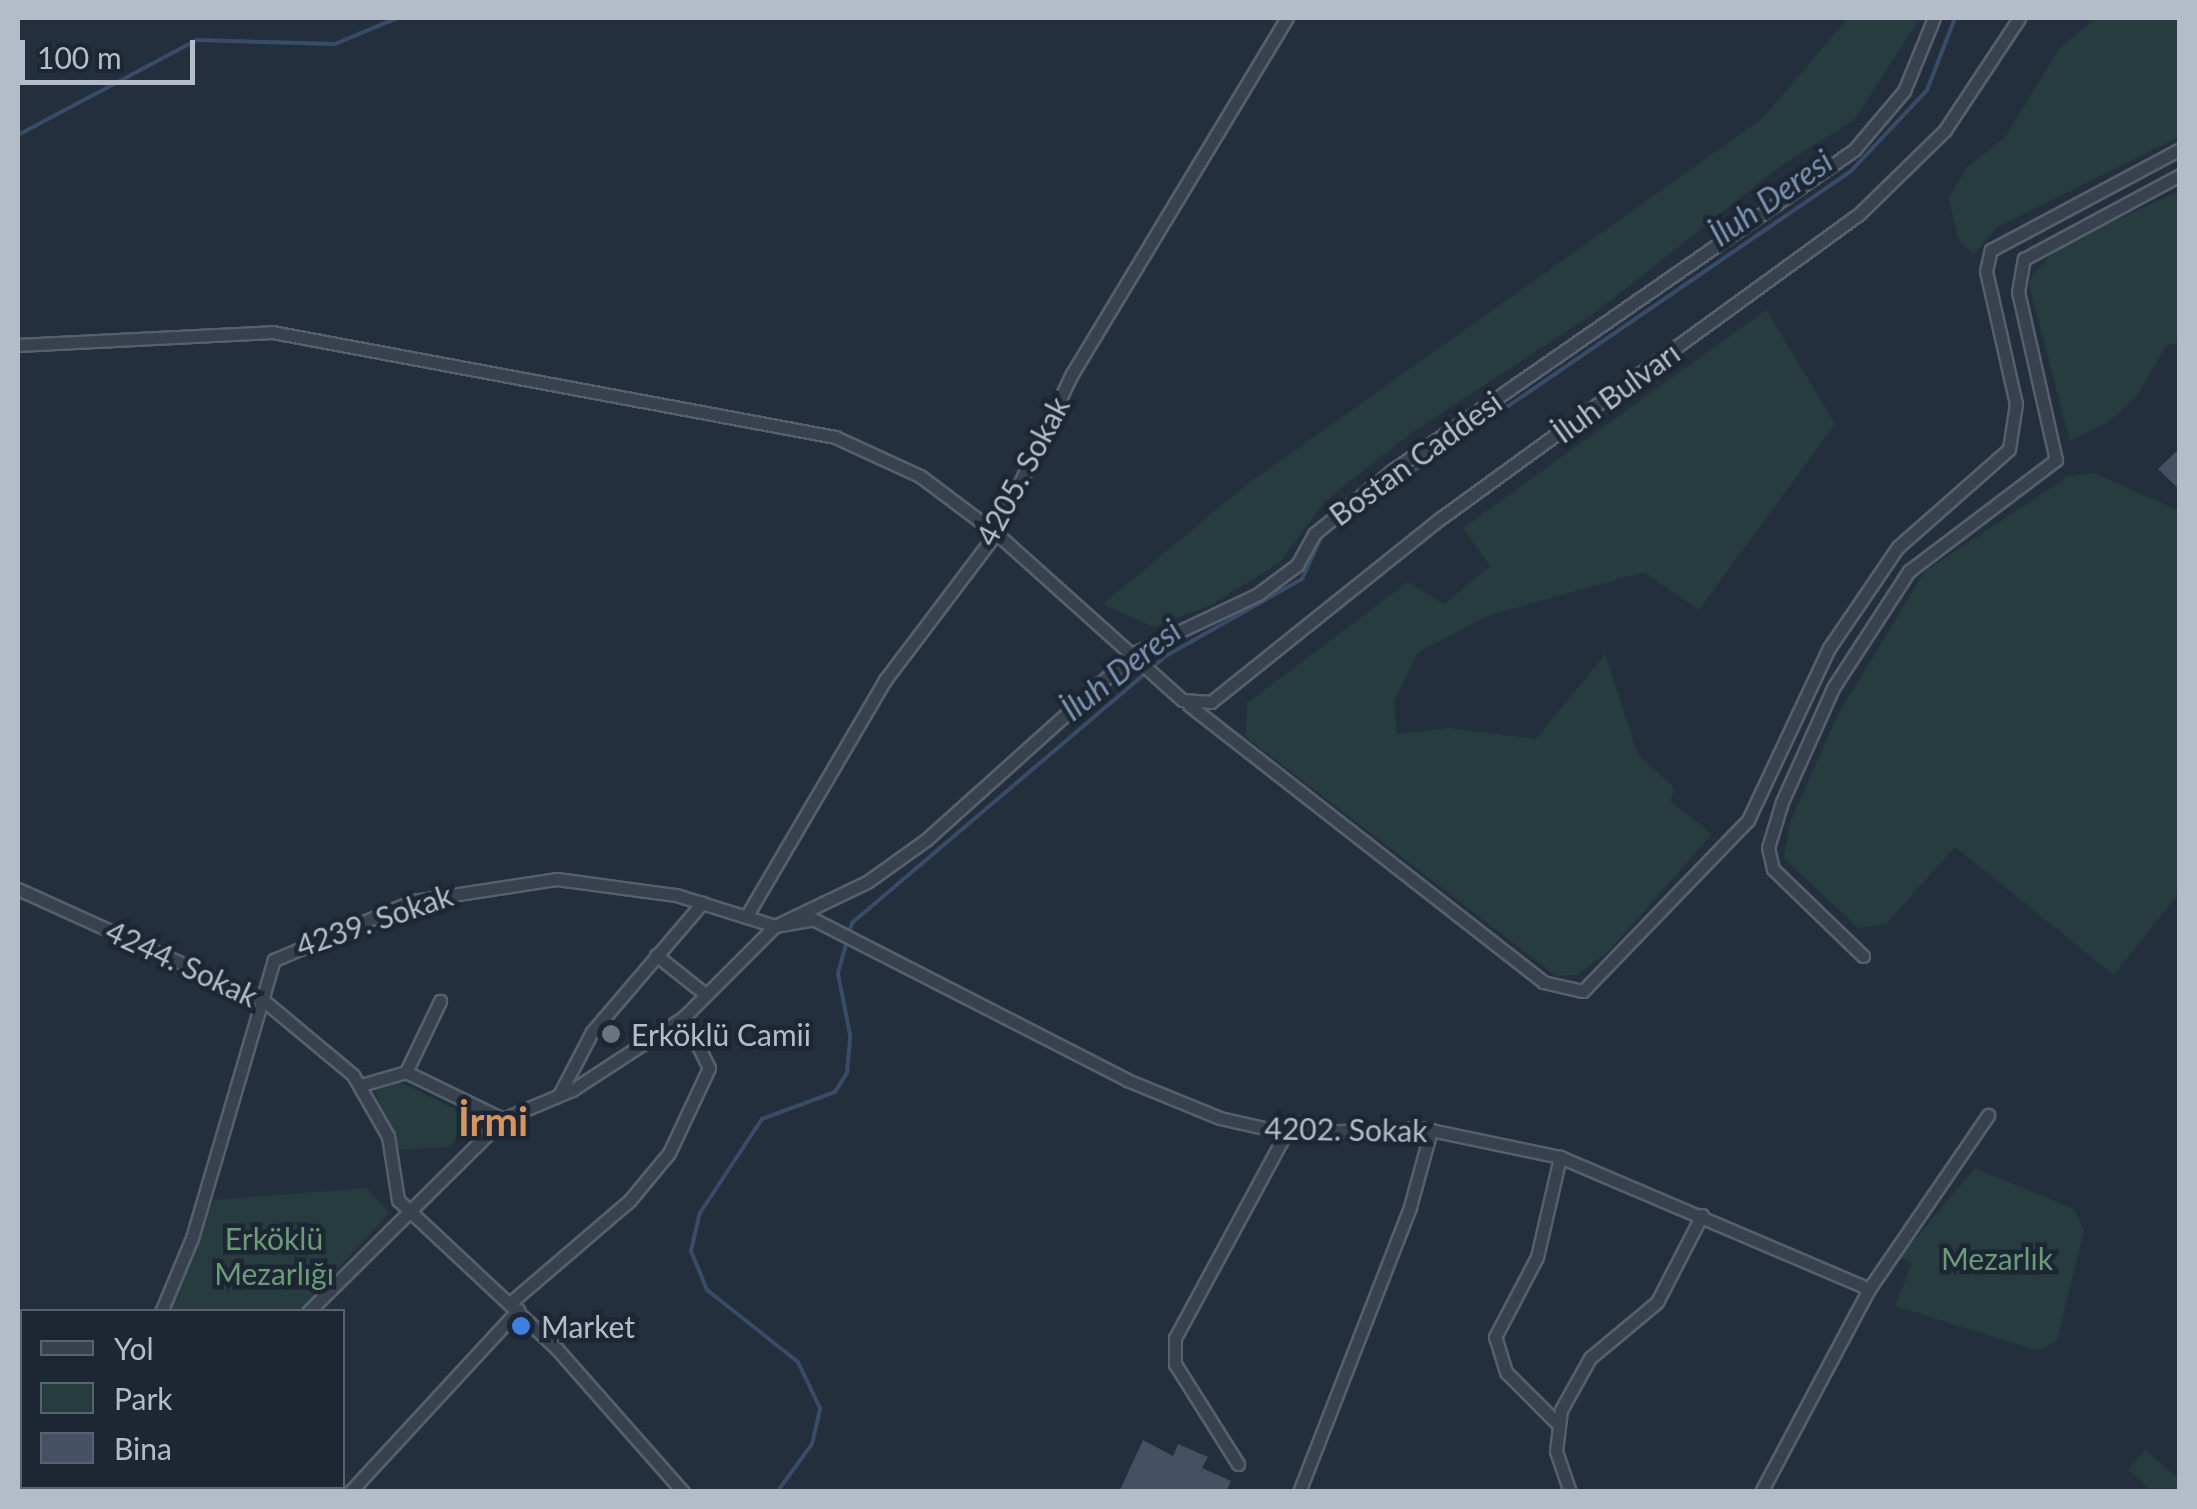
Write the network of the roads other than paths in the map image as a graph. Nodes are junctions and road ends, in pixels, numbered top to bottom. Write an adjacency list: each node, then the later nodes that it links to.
1 (1288, 18): 7 (street, 4205. Sokak)
2 (1934, 18): 8 (street, Bostan Caddesi)
3 (2019, 18): 9 (street, İluh Bulvarı)
4 (2180, 149): 9 (street)
5 (2180, 175): 16 (street)
6 (18, 345): 7 (street)
7 (996, 532): 8 (street); 12 (street, 4205. Sokak)
8 (1137, 656): 9 (street); 13 (street, Bostan Caddesi)
9 (1182, 700)
10 (18, 889): 18 (street, 4244. Sokak)
11 (702, 903): 12 (street, 4239. Sokak); 15 (street); 18 (street, 4239. Sokak)
12 (746, 917): 13 (street, 4239. Sokak)
13 (774, 926): 14 (street, 4239. Sokak); 17 (street, Bostan Caddesi)
14 (838, 932): 27 (street, 4202. Sokak)
15 (656, 955): 17 (street); 23 (street)
16 (1863, 956)
17 (705, 994): 20 (street, Bostan Caddesi)
18 (263, 1000): 22 (street, 4244. Sokak); 33 (street, 4239. Sokak)
19 (440, 1001): 21 (street)
20 (684, 1017): 23 (street, Bostan Caddesi); 32 (street)
21 (406, 1072): 22 (street); 25 (street)
22 (362, 1085): 29 (street, 4244. Sokak)
23 (560, 1095): 25 (street, Bostan Caddesi)
24 (1988, 1115): 31 (street)
25 (503, 1119): 29 (street, Bostan Caddesi)
26 (1431, 1130): 27 (street, 4202. Sokak); 28 (street, 4202. Sokak); 39 (street)
27 (1286, 1133): 36 (street)
28 (1560, 1157): 30 (street, 4202. Sokak); 35 (street)
29 (410, 1212): 32 (street); 34 (street, Bostan Caddesi)
30 (1702, 1215): 31 (street, 4202. Sokak); 35 (street)
31 (1869, 1289): 41 (street)
32 (514, 1306): 37 (street); 38 (street)
33 (162, 1309)
34 (311, 1309)
35 (1556, 1422): 40 (street)
36 (1238, 1464)
37 (350, 1492)
38 (683, 1492)
39 (1300, 1492)
40 (1570, 1492)
41 (1761, 1492)

